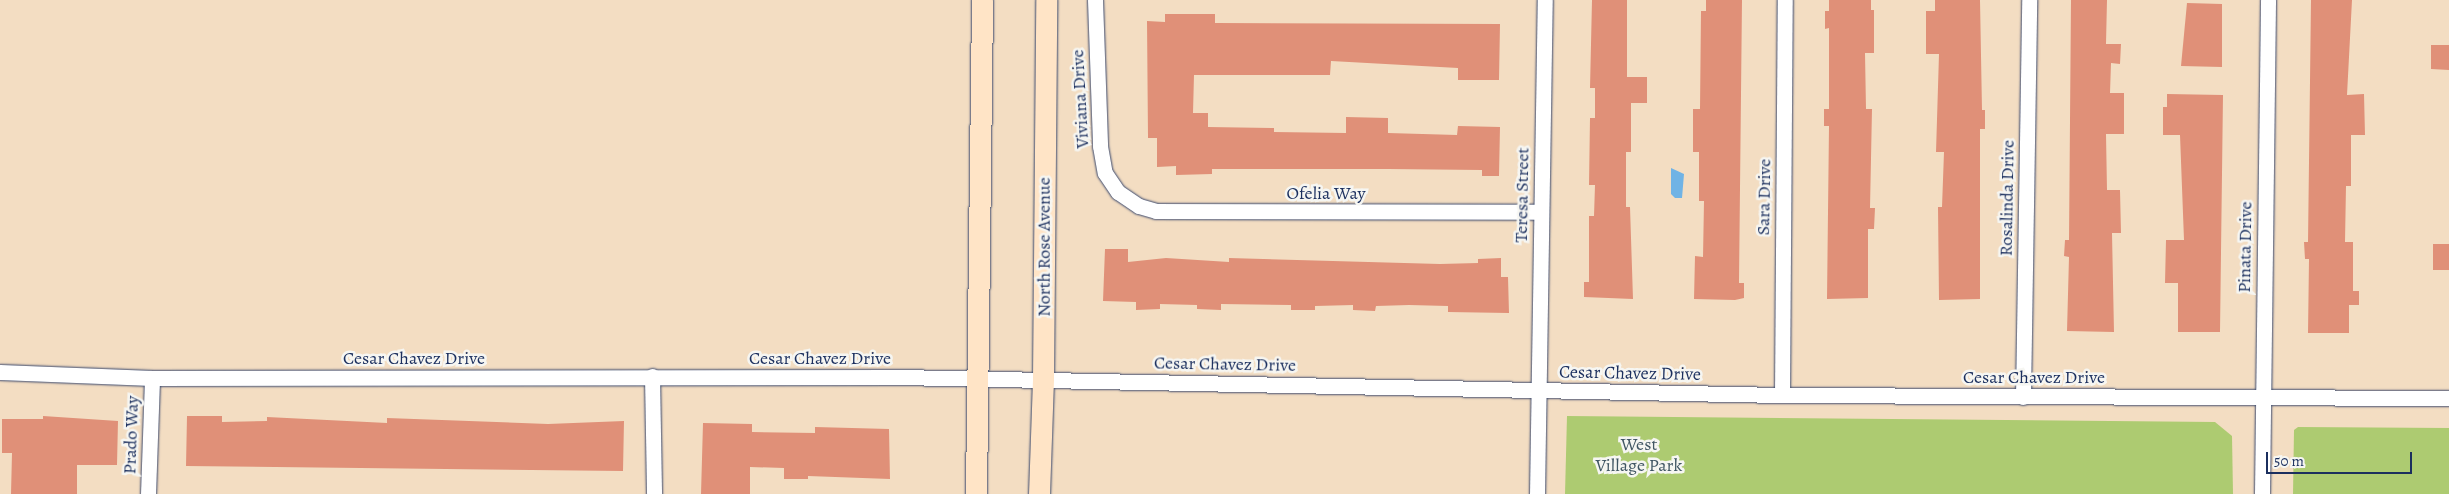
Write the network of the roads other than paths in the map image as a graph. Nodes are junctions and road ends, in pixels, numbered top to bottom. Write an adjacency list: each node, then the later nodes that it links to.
1 (982, 0): 13 (main road)
2 (1046, 0): 14 (main road, North Rose Avenue)
3 (1095, 0): 8 (street, Viviana Drive)
4 (1545, 0): 9 (street, Teresa Street)
5 (1785, 0): 16 (street, Sara Drive)
6 (2029, 0): 18 (street, Rosalinda Drive)
7 (2268, 0): 17 (street, Pinata Drive)
8 (1118, 192): 9 (street, Ofelia Way)
9 (1540, 212): 15 (street, Teresa Street)
10 (0, 372): 12 (street, Cesar Chavez Drive)
11 (652, 376): 12 (street, Cesar Chavez Drive); 13 (street, Cesar Chavez Drive); 21 (street)
12 (152, 378): 20 (street, Prado Way)
13 (980, 378): 14 (street, Cesar Chavez Drive); 22 (main road)
14 (1043, 379): 15 (street, Cesar Chavez Drive); 23 (main road, North Rose Avenue)
15 (1538, 390): 16 (street, Cesar Chavez Drive); 24 (street, Teresa Street)
16 (1782, 394): 18 (street, Cesar Chavez Drive)
17 (2262, 396): 18 (street, Cesar Chavez Drive); 19 (street, Cesar Chavez Drive); 25 (street, Pinata Drive)
18 (2023, 397)
19 (2449, 398)
20 (148, 494)
21 (654, 494)
22 (976, 494)
23 (1039, 494)
24 (1537, 494)
25 (2262, 494)

